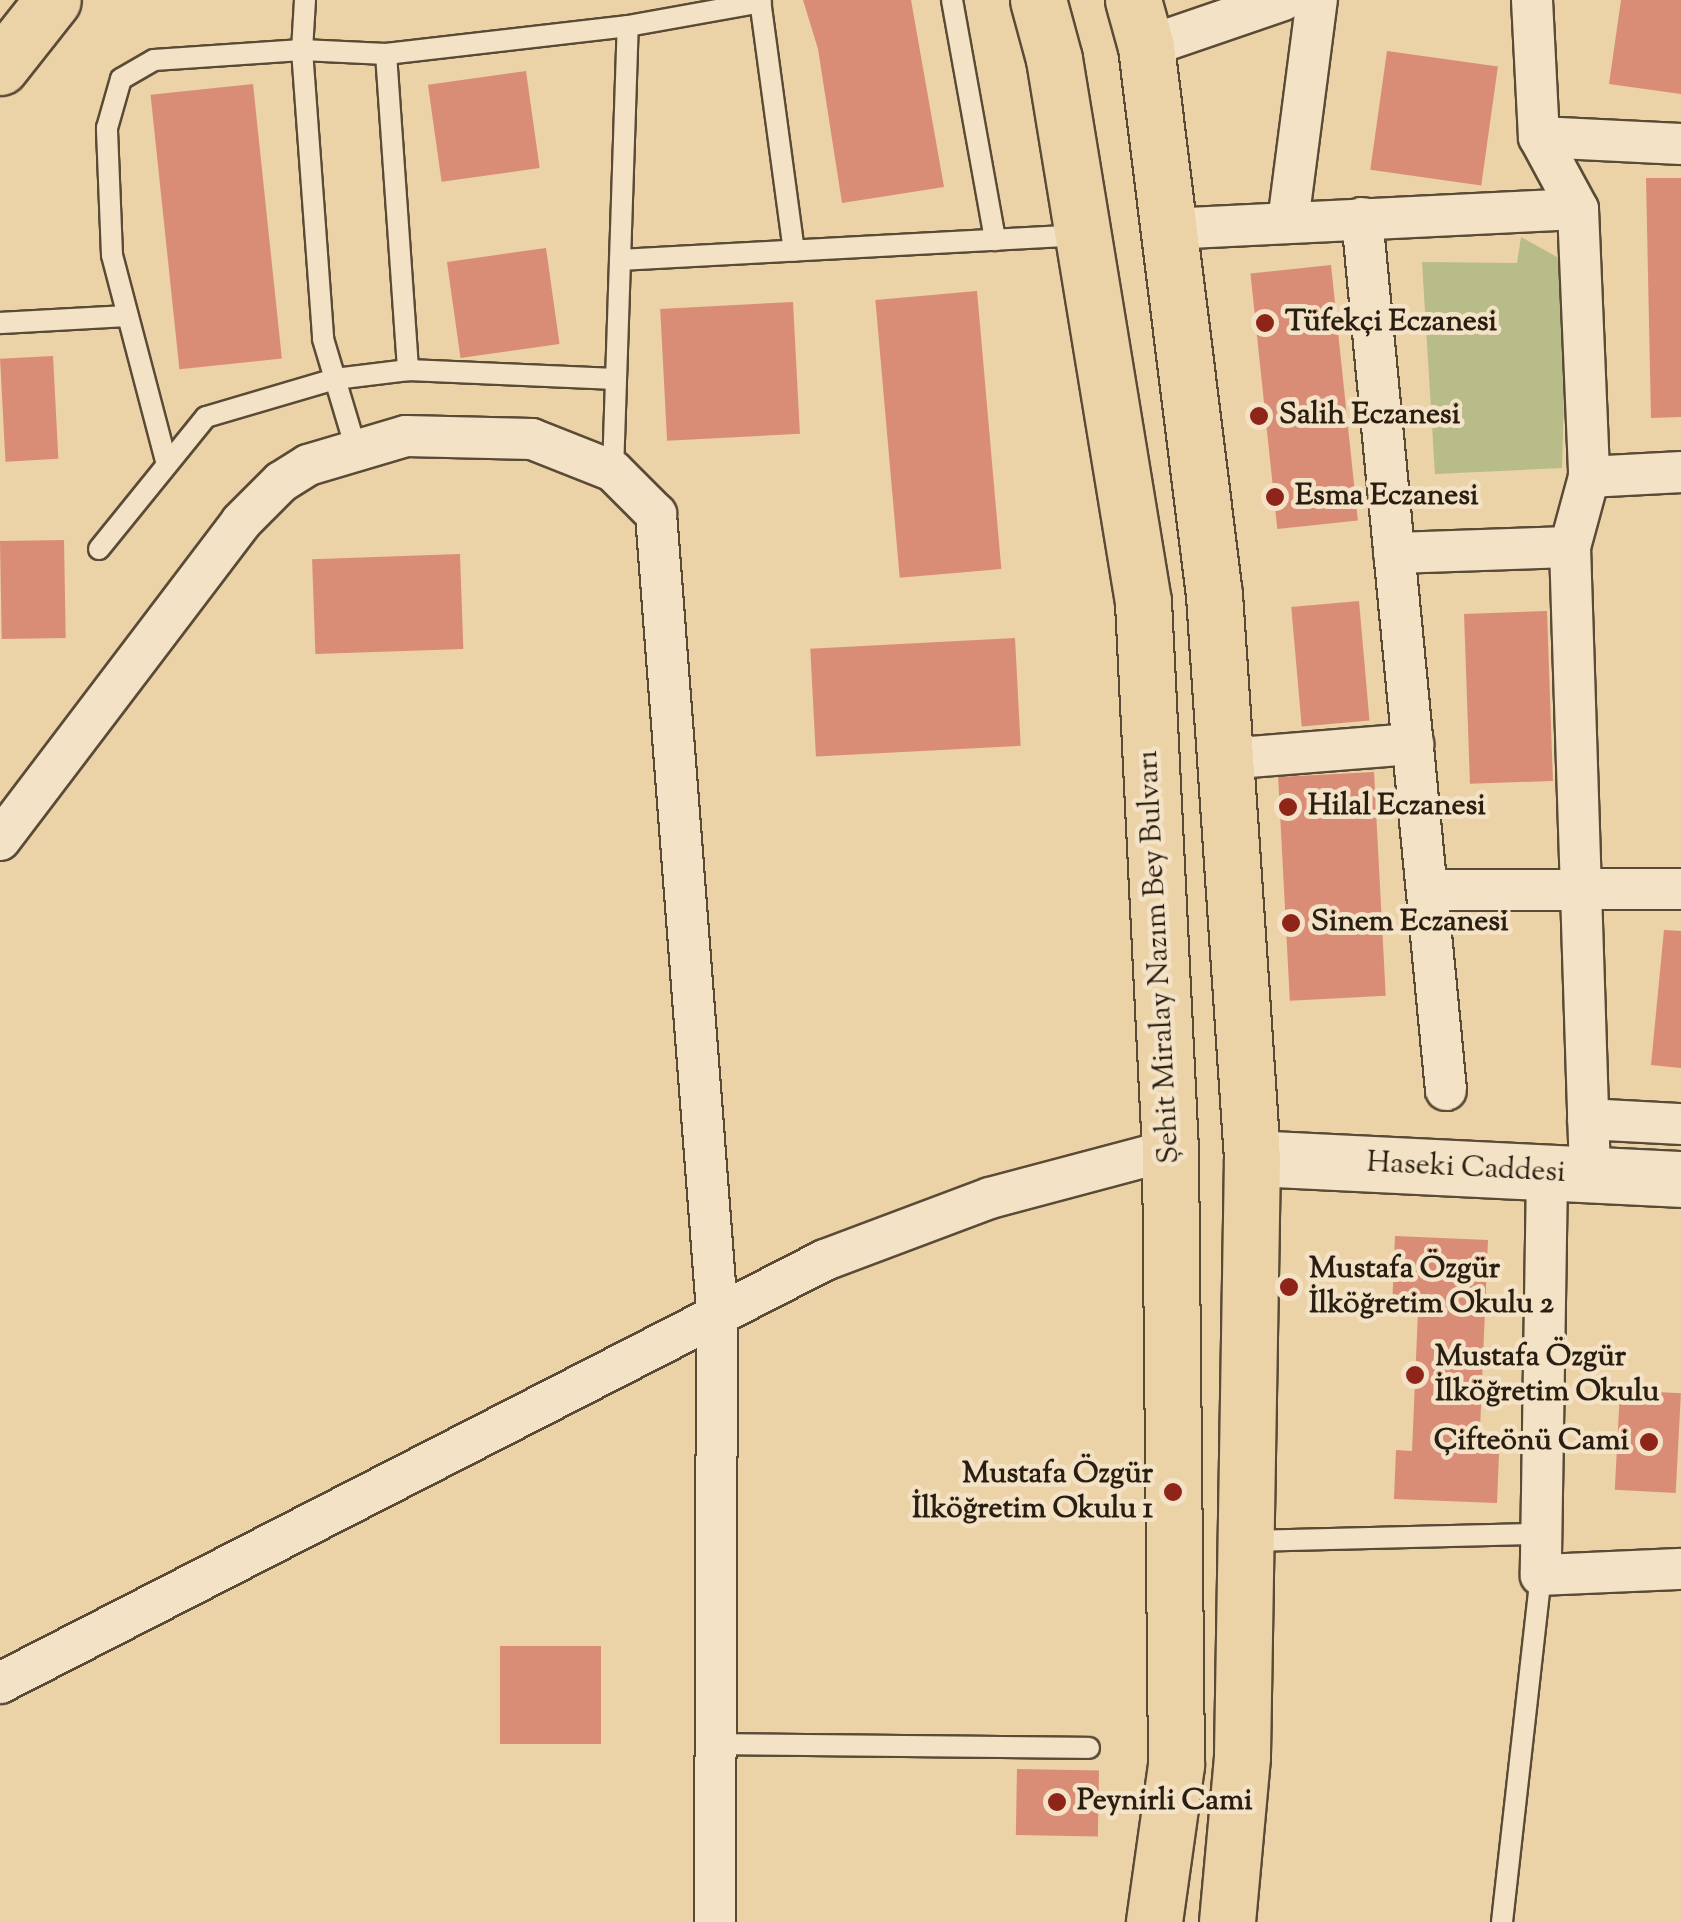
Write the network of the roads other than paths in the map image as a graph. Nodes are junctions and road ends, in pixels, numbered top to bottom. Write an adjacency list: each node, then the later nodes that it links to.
1 (53, 0): 13 (main road)
2 (305, 0): 11 (lane)
3 (952, 0): 21 (lane)
4 (1038, 0): 20 (main road, Şehit Miralay Nazım Bey Bulvarı)
5 (1283, 0): 9 (street)
6 (1317, 0): 18 (street)
7 (1532, 0): 14 (street)
8 (761, 1): 10 (lane); 22 (lane)
9 (1139, 24): 19 (main road)
10 (628, 26): 12 (lane); 23 (lane)
11 (302, 50): 12 (lane); 24 (lane); 27 (lane)
12 (386, 54): 26 (lane)
13 (0, 67)
14 (1539, 137): 15 (street); 16 (street)
15 (1681, 144)
16 (1578, 209): 17 (street); 33 (street)
17 (1362, 218): 18 (street); 36 (street)
18 (1288, 222): 19 (street)
19 (1168, 229): 38 (main road)
20 (1082, 235): 21 (lane); 46 (main road, Şehit Miralay Nazım Bey Bulvarı)
21 (995, 240): 22 (lane)
22 (794, 251): 23 (lane)
23 (620, 260): 28 (lane)
24 (126, 316): 25 (lane); 30 (lane)
25 (0, 323)
26 (408, 370): 27 (lane); 28 (lane)
27 (335, 379): 29 (lane); 30 (lane)
28 (616, 379): 31 (lane)
29 (355, 446): 31 (street); 39 (street)
30 (166, 462): 35 (lane)
31 (613, 472): 50 (street)
32 (1681, 472): 33 (street)
33 (1589, 478): 34 (street)
34 (1570, 547): 36 (street); 40 (street)
35 (99, 549)
36 (1394, 553): 37 (street)
37 (1412, 744): 38 (street); 42 (street)
38 (1225, 759): 47 (main road)
39 (0, 840)
40 (1581, 885): 41 (street); 42 (street); 44 (street)
41 (1681, 889)
42 (1427, 890): 43 (street)
43 (1446, 1090)
44 (1588, 1119): 45 (street); 48 (street)
45 (1681, 1124)
46 (1170, 1150): 50 (street); 59 (main road, Şehit Miralay Nazım Bey Bulvarı)
47 (1252, 1158): 48 (street, Haseki Caddesi); 52 (main road)
48 (1568, 1174): 49 (street, Haseki Caddesi); 51 (street)
49 (1681, 1179)
50 (717, 1311): 55 (street); 56 (street)
51 (1542, 1534): 52 (lane); 54 (street)
52 (1246, 1541): 60 (main road)
53 (1681, 1568): 54 (street)
54 (1541, 1574): 61 (lane)
55 (0, 1683)
56 (718, 1744): 57 (lane); 58 (street)
57 (1089, 1748)
58 (715, 1922)
59 (1154, 1922)
60 (1227, 1922)
61 (1502, 1922)

